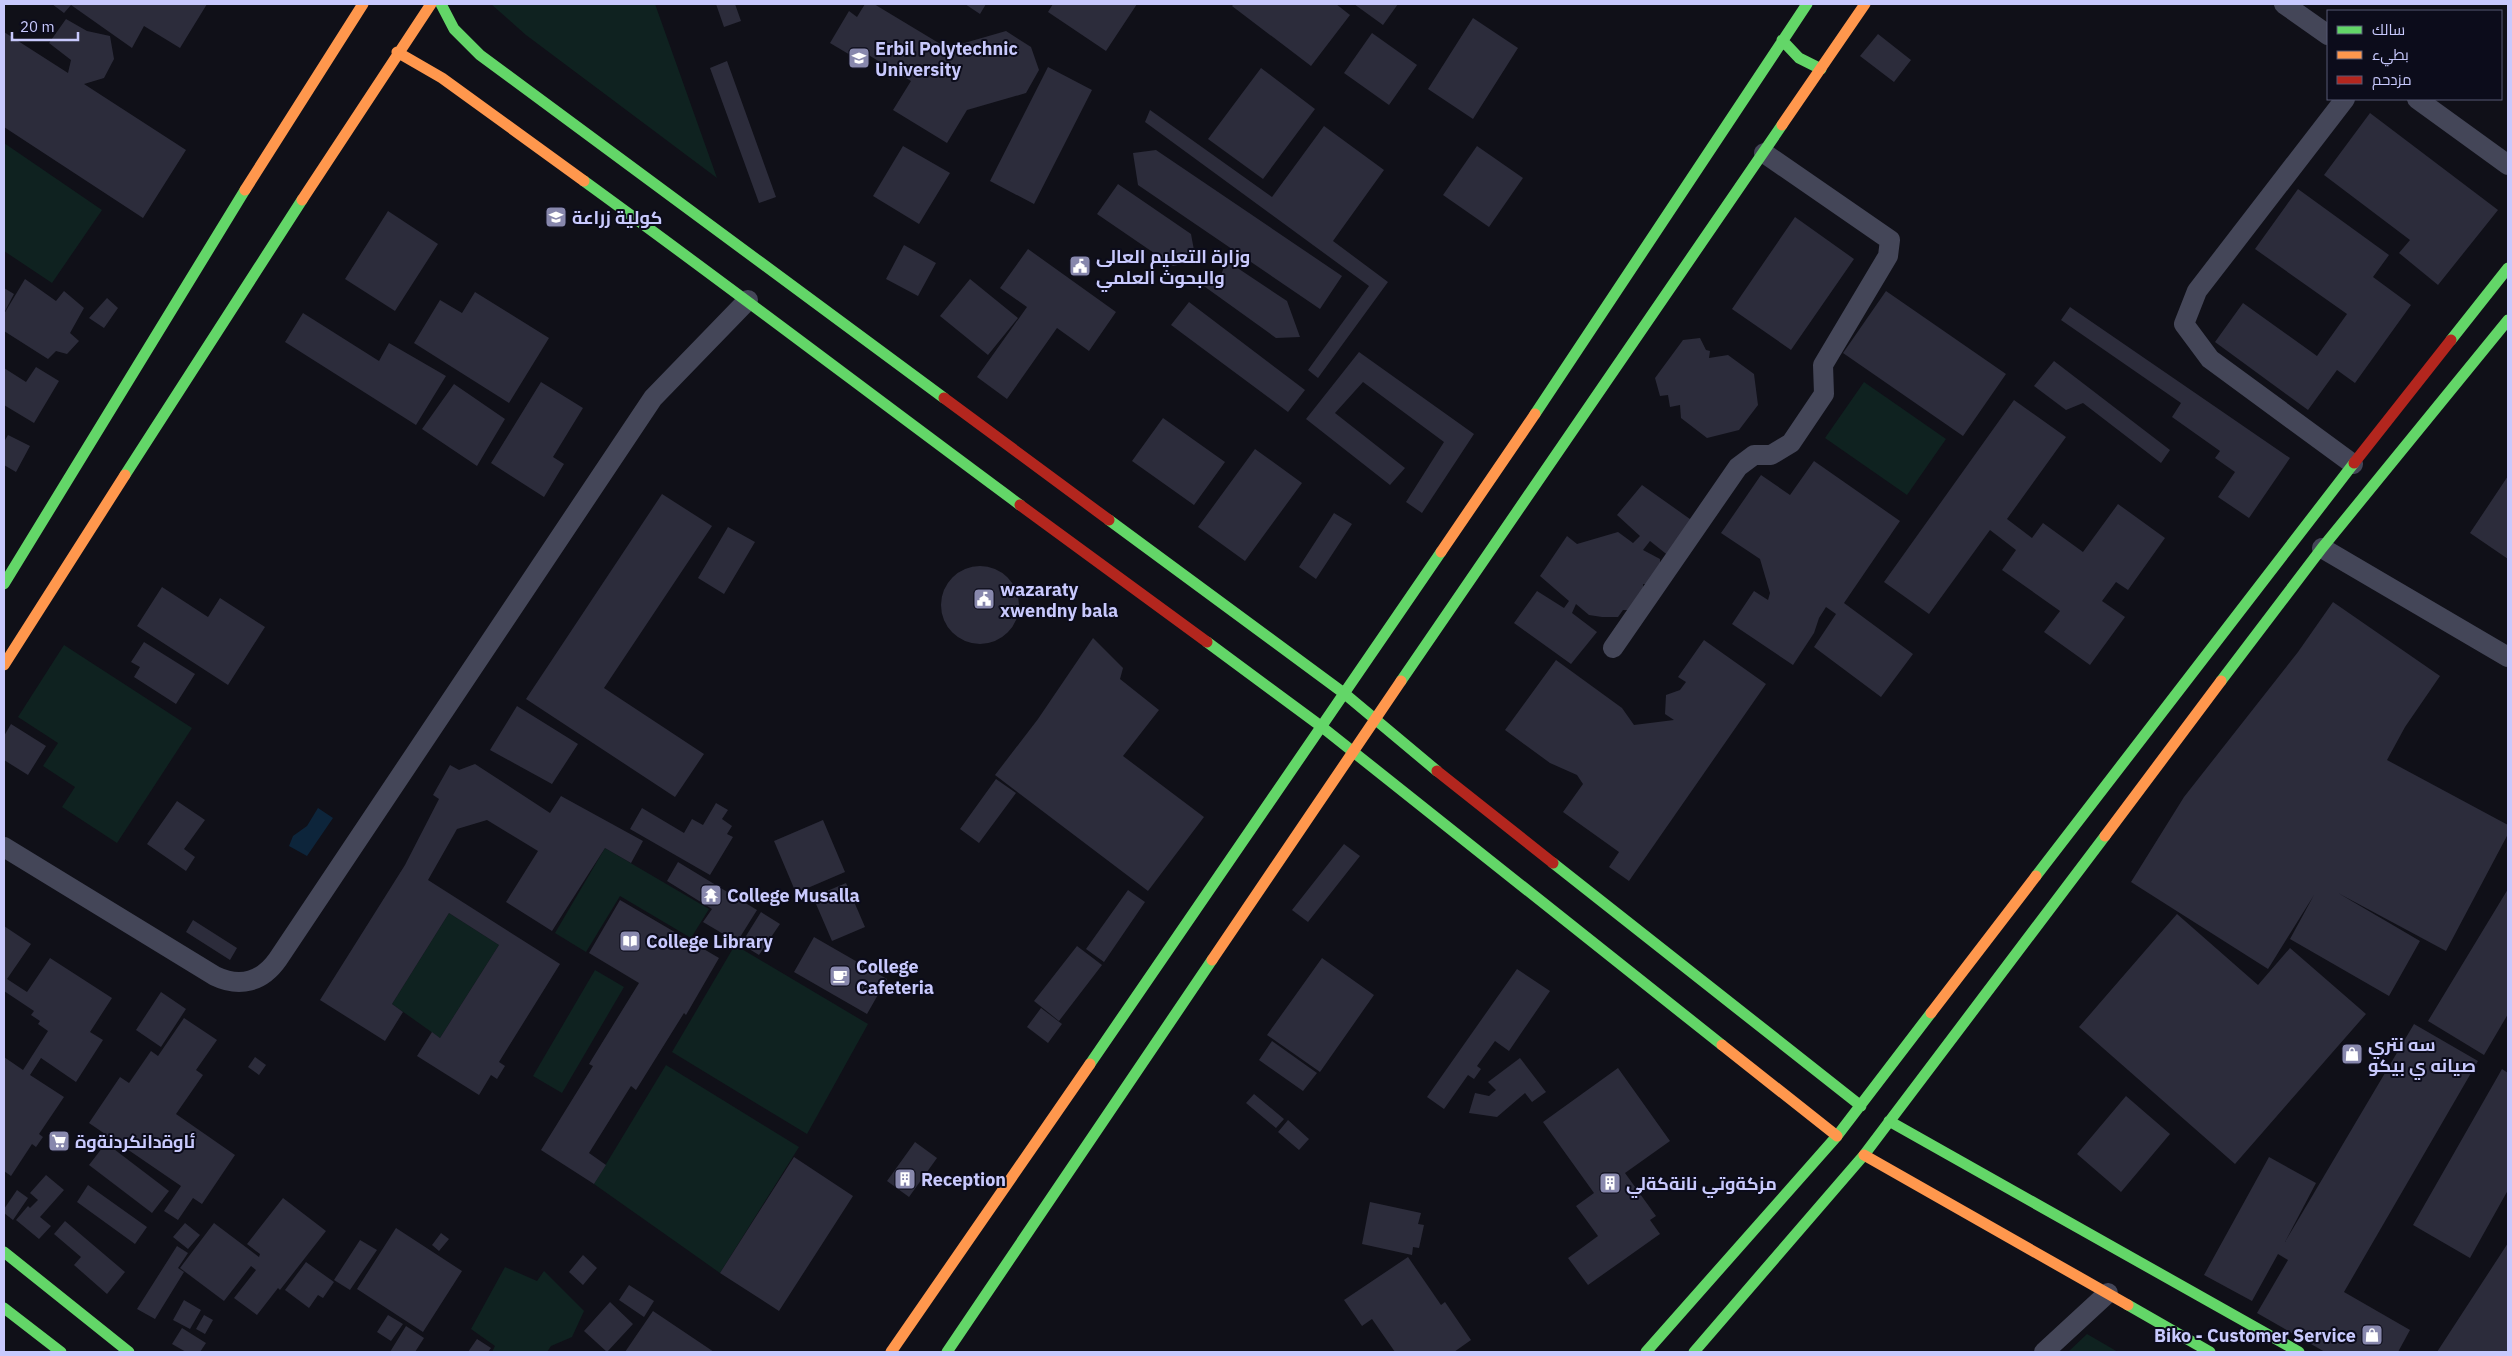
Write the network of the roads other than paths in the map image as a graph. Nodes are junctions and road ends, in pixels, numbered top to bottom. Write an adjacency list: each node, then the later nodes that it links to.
1 (363, 4): 26 (main road)
2 (431, 4): 9 (main road)
3 (441, 4): 19 (main road)
4 (1807, 4): 8 (main road)
5 (1865, 4): 11 (main road)
6 (2284, 4): 7 (street)
7 (2327, 34)
8 (1782, 40): 11 (main road); 30 (main road)
9 (397, 52): 12 (main road); 29 (main road)
10 (446, 63): 12 (main road)
11 (1821, 69): 15 (main road)
12 (442, 78): 18 (main road)
13 (2344, 100): 24 (street)
14 (2419, 100): 16 (street)
15 (1764, 153): 27 (street); 31 (main road)
16 (2508, 165)
17 (2508, 268): 24 (main road)
18 (748, 300): 21 (main road); 34 (street)
19 (832, 316): 21 (main road); 30 (main road)
20 (2508, 320): 25 (main road)
21 (813, 352): 23 (main road)
22 (860, 368): 23 (main road)
23 (858, 384): 32 (main road)
24 (2354, 464): 36 (main road)
25 (2322, 548): 28 (street); 40 (main road)
26 (4, 584)
27 (1613, 648)
28 (2508, 657)
29 (4, 665)
30 (1345, 694): 31 (main road); 32 (main road)
31 (1377, 719): 33 (main road); 35 (main road)
32 (1322, 727): 33 (main road); 53 (main road)
33 (1353, 751): 38 (main road); 54 (main road)
34 (4, 848)
35 (1834, 1085): 36 (main road); 37 (main road)
36 (1861, 1106): 41 (main road)
37 (1839, 1107)
38 (1812, 1117): 39 (main road); 41 (main road)
39 (1828, 1118)
40 (1889, 1121): 42 (main road); 44 (main road)
41 (1837, 1136): 55 (main road)
42 (1915, 1137): 43 (main road); 59 (main road)
43 (1896, 1139)
44 (1864, 1155): 46 (main road); 56 (main road)
45 (1887, 1157): 46 (main road)
46 (1896, 1174): 48 (main road)
47 (4, 1252): 52 (main road)
48 (2108, 1293): 57 (street); 58 (main road)
49 (4, 1308): 50 (main road)
50 (39, 1345): 51 (main road)
51 (61, 1352)
52 (129, 1352)
53 (891, 1352)
54 (947, 1352)
55 (1646, 1352)
56 (1694, 1352)
57 (2044, 1352)
58 (2210, 1352)
59 (2299, 1352)

